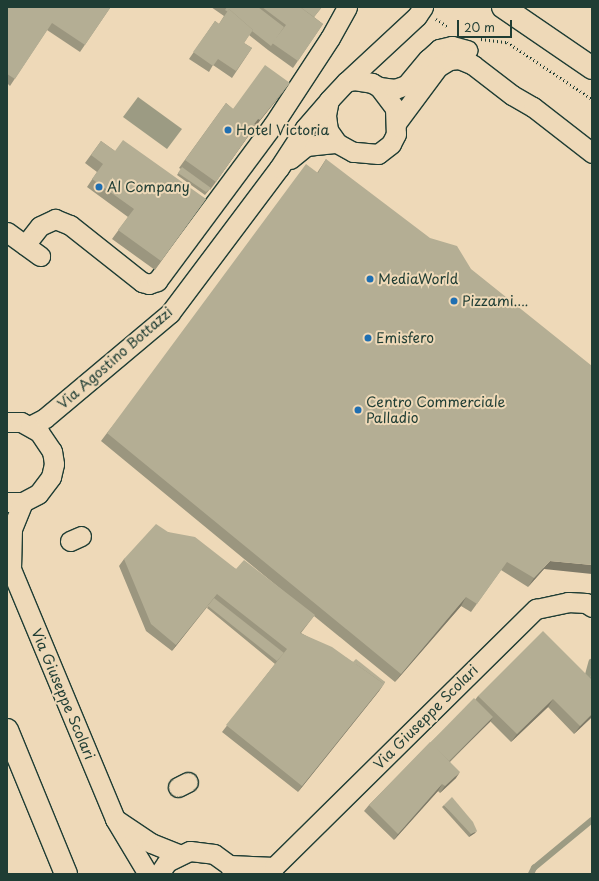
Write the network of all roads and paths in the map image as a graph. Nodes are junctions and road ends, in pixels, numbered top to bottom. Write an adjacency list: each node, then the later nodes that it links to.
1 (346, 7): 17 (street)
2 (503, 7): 6 (main road)
3 (426, 12): 4 (path); 7 (street)
4 (455, 30)
5 (476, 39): 9 (path)
6 (592, 68)
7 (346, 82): 8 (street); 10 (street)
8 (379, 88): 11 (street); 12 (street)
9 (592, 99)
10 (329, 100): 13 (street); 15 (street, Via Agostino Bottazzi)
11 (533, 107): 12 (street); 14 (street)
12 (397, 122): 13 (street)
13 (338, 143): 15 (street, Via Agostino Bottazzi)
14 (592, 154)
15 (279, 168): 20 (street, Via Agostino Bottazzi)
16 (7, 232): 17 (street)
17 (25, 245): 18 (street)
18 (40, 256)
19 (7, 422): 20 (street, Via Giuseppe Scolari)
20 (30, 426): 21 (street, Via Giuseppe Scolari)
21 (15, 502): 22 (street, Via Giuseppe Scolari)
22 (9, 565): 25 (street, Via Giuseppe Scolari)
23 (592, 608): 28 (street, Via Giuseppe Scolari)
24 (7, 730): 29 (main road)
25 (116, 819): 26 (street); 30 (street, Via Giuseppe Scolari)
26 (178, 854): 27 (street, Via Giuseppe Scolari); 31 (street)
27 (232, 870): 28 (street, Via Giuseppe Scolari)
28 (271, 871)
29 (66, 874)
30 (148, 874)
31 (159, 874)

